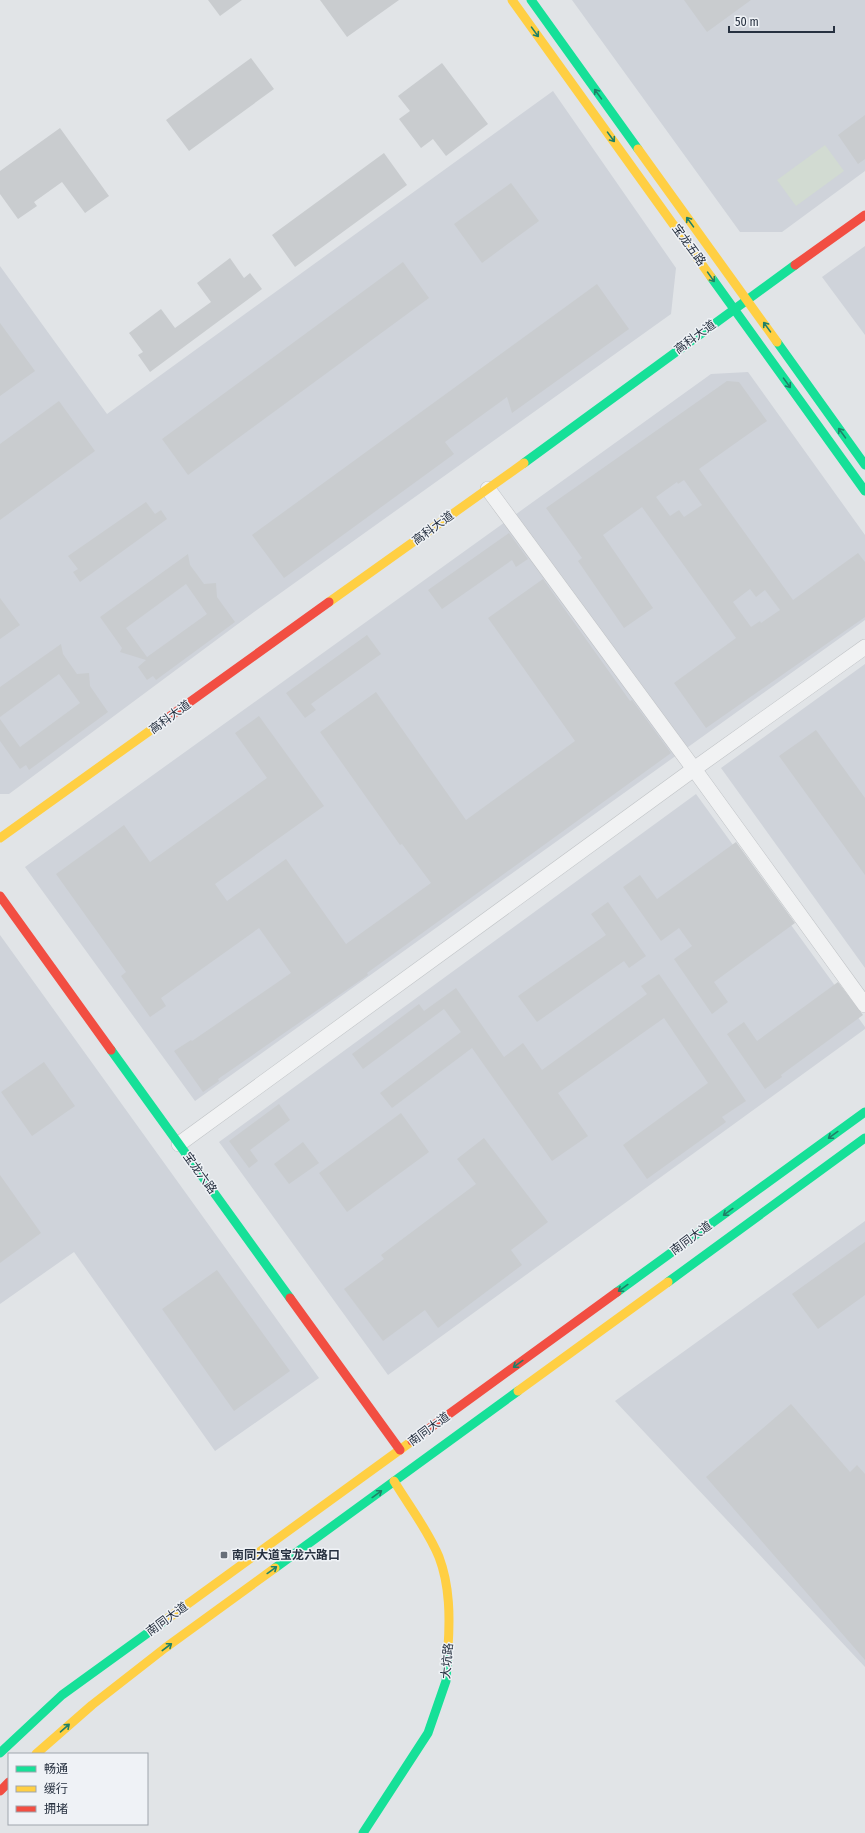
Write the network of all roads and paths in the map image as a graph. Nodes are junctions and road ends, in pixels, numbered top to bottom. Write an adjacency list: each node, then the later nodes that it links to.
1 (512, 0): 5 (street, 宝龙五路, one-way to 5)
2 (531, 0): 4 (street, 宝龙五路, one-way to 2)
3 (865, 215): 4 (street, 高科大道)
4 (747, 300): 5 (street, 高科大道); 6 (street, 宝龙五路, one-way to 4)
5 (734, 309): 7 (street, 高科大道); 8 (street, 宝龙五路, one-way to 8)
6 (865, 465)
7 (488, 489): 10 (street); 11 (street, 高科大道)
8 (865, 491)
9 (865, 647): 10 (street)
10 (694, 769): 13 (street); 16 (street)
11 (0, 838)
12 (0, 896): 16 (street, 宝龙六路)
13 (865, 1005)
14 (865, 1112): 17 (street, 南同大道, one-way to 17)
15 (865, 1138): 18 (street, 南同大道)
16 (179, 1144): 17 (street, 宝龙六路)
17 (400, 1450): 19 (street, 南同大道)
18 (394, 1480): 20 (street, 南同大道, one-way to 18); 23 (street, 大坑路)
19 (0, 1753)
20 (37, 1753)
21 (8, 1783): 22 (street)
22 (0, 1791)
23 (363, 1833)

